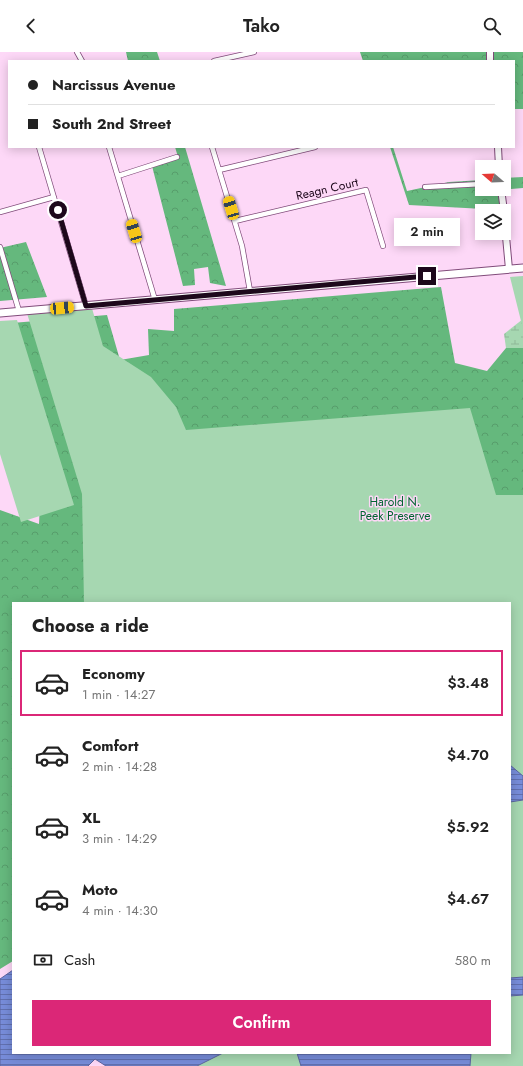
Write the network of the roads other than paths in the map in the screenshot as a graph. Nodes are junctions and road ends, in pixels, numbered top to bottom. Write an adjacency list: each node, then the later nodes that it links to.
1 (254, 52): 2 (street)
2 (218, 60)
3 (39, 148): 14 (street)
4 (109, 148): 11 (street)
5 (212, 148): 10 (street)
6 (311, 148): 10 (street)
7 (498, 148): 9 (main road)
8 (177, 157): 11 (street)
9 (499, 160)
10 (219, 170): 16 (street)
11 (118, 176): 23 (street)
12 (475, 184): 13 (street)
13 (425, 187)
14 (54, 197): 15 (street); 24 (street)
15 (0, 212)
16 (235, 221): 18 (street, Reagn Court); 22 (street)
17 (506, 240): 21 (main road)
18 (383, 246)
19 (0, 247): 25 (street)
20 (523, 268): 21 (main road)
21 (509, 269): 22 (main road)
22 (250, 291): 23 (main road)
23 (155, 300): 24 (main road)
24 (86, 306): 25 (main road)
25 (19, 311): 26 (main road)
26 (0, 313)

